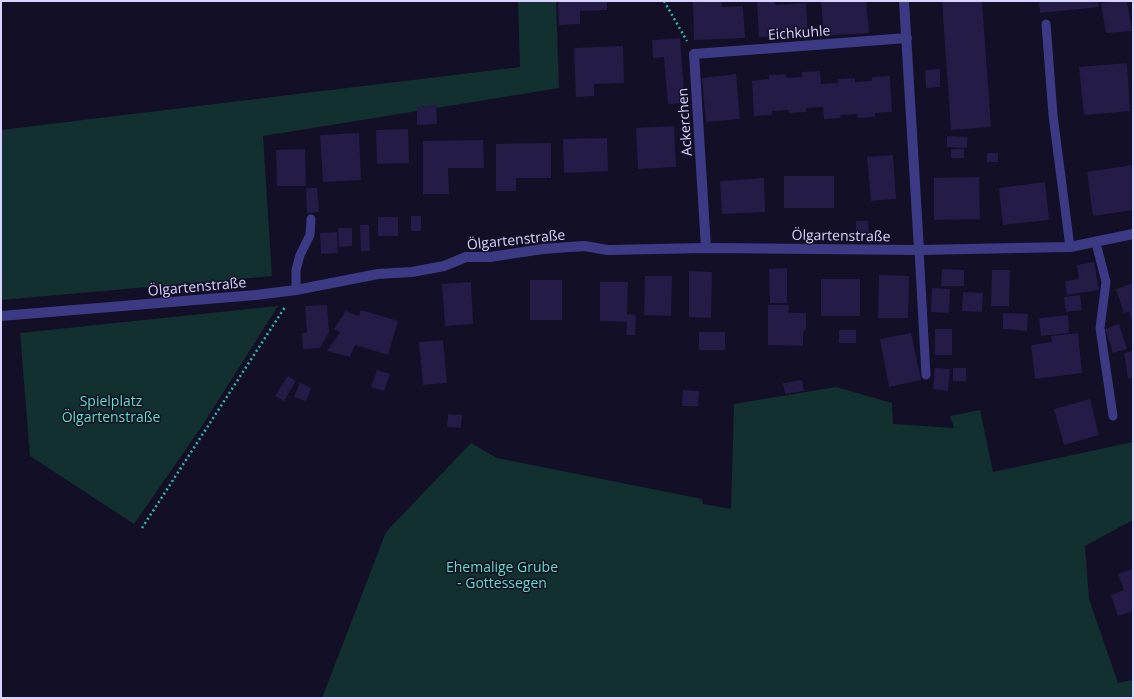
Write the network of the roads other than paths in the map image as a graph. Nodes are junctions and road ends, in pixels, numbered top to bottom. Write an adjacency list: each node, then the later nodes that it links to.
1 (904, 1): 3 (street)
2 (1046, 24): 8 (lane)
3 (906, 38): 4 (street, Eichkuhle); 10 (street)
4 (694, 54): 9 (street, Ackerchen)
5 (311, 219): 11 (lane)
6 (1133, 234): 7 (street, Ölgartenstraße)
7 (1096, 243): 8 (street, Ölgartenstraße); 14 (lane)
8 (1070, 247): 10 (street, Ölgartenstraße)
9 (706, 248): 10 (street, Ölgartenstraße); 11 (street, Ölgartenstraße)
10 (919, 250): 13 (lane)
11 (296, 290): 12 (street, Ölgartenstraße)
12 (1, 316)
13 (926, 375)
14 (1113, 416)

